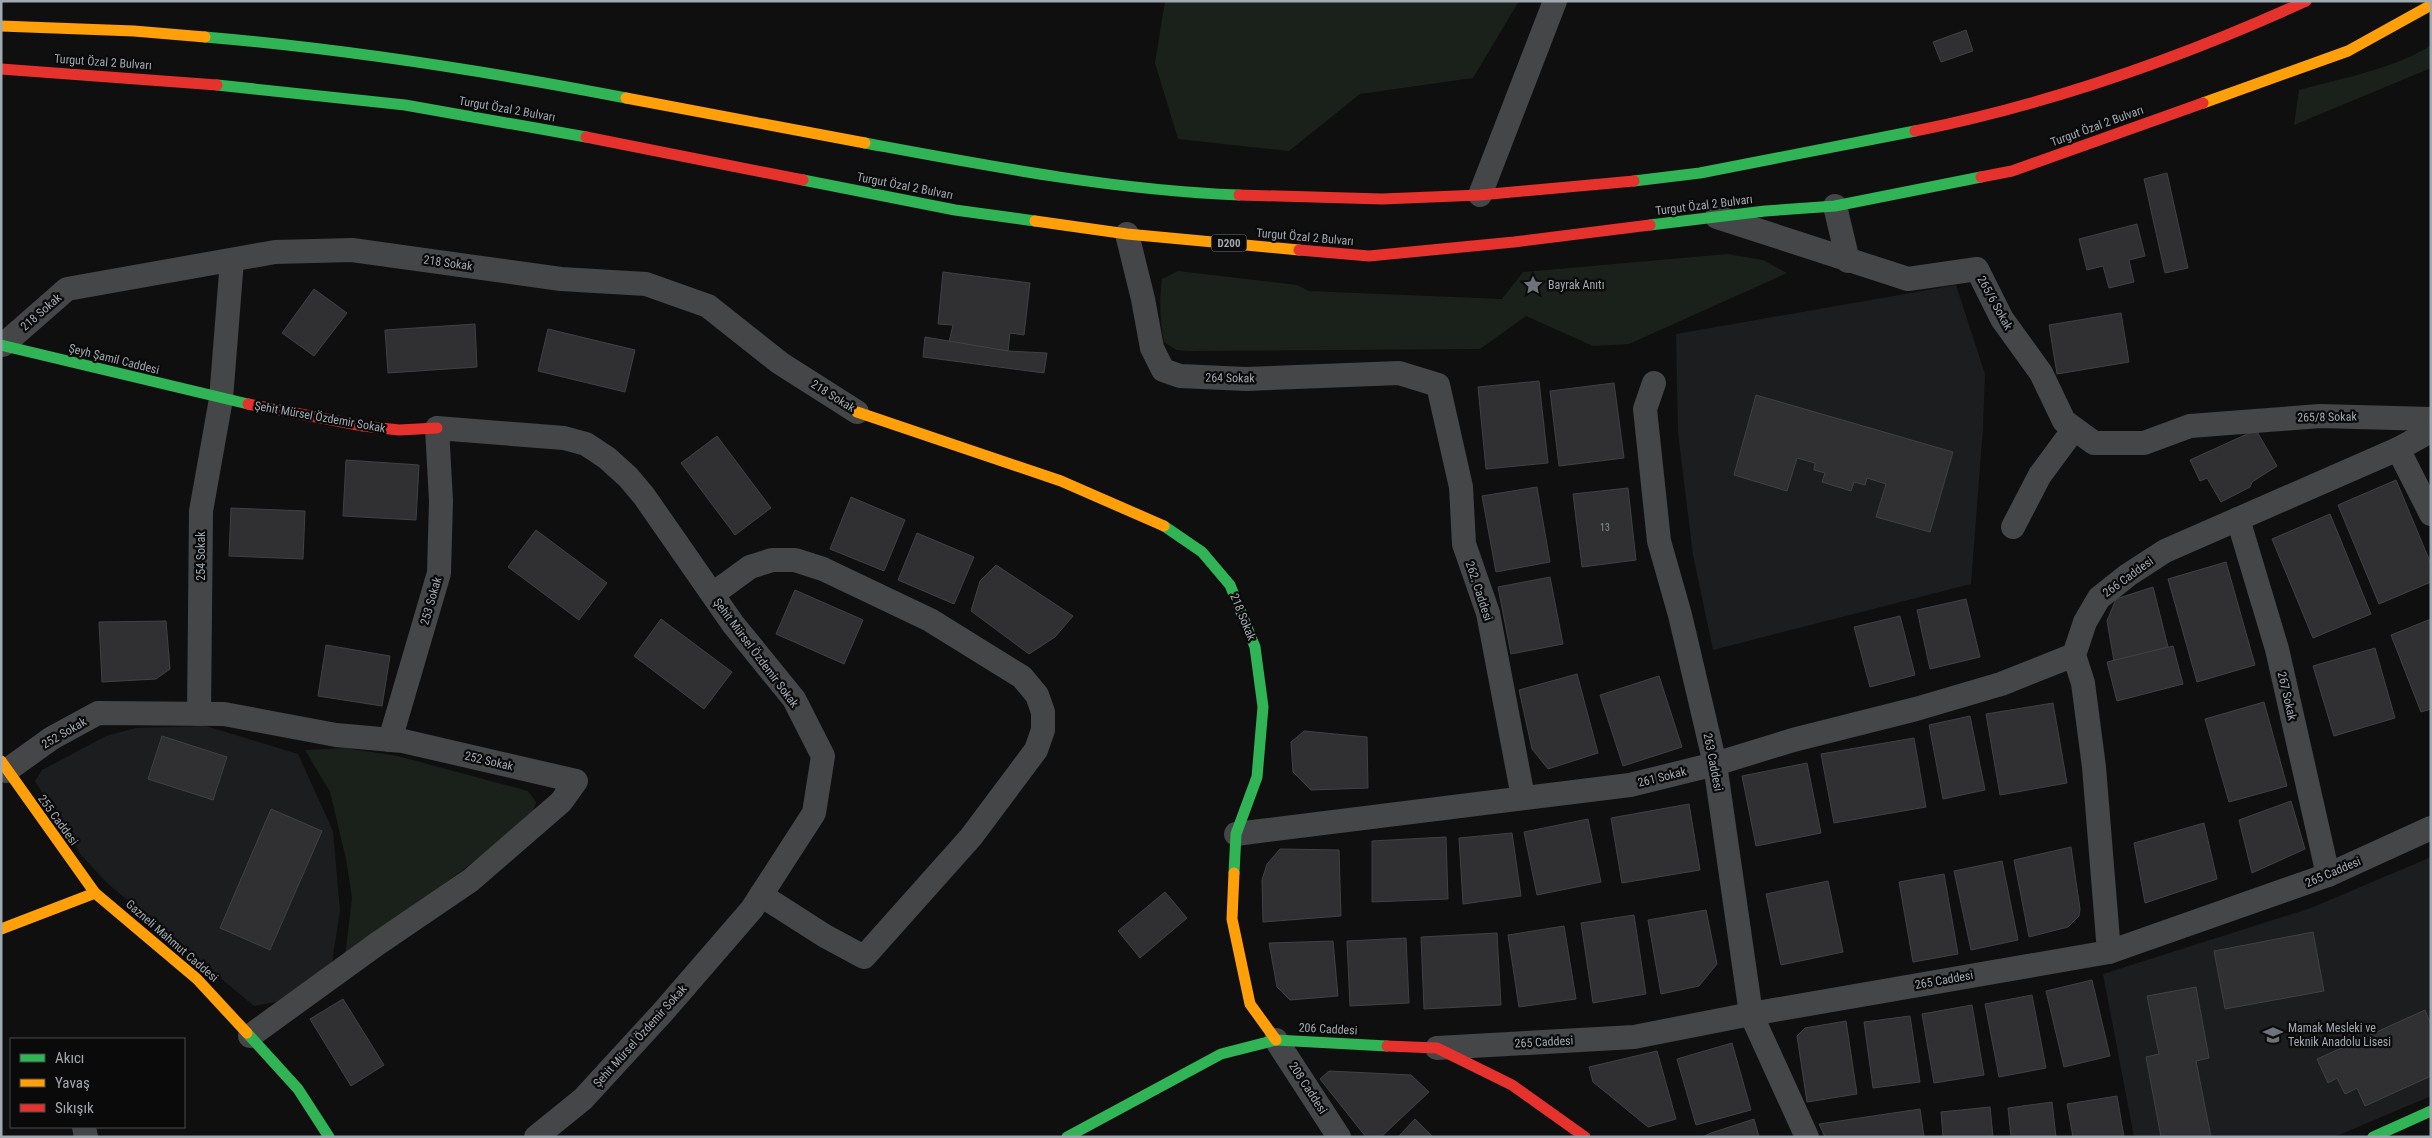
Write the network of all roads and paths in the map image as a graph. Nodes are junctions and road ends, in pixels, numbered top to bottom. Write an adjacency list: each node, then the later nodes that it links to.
1 (1555, 1): 6 (street)
2 (2306, 1): 6 (main road)
3 (2431, 5): 7 (main road, Turgut Özal 2 Bulvarı / D200)
4 (1, 26): 6 (main road)
5 (1, 69): 9 (main road, Turgut Özal 2 Bulvarı / D200)
6 (1480, 195)
7 (1835, 206): 8 (main road, Turgut Özal 2 Bulvarı / D200); 11 (street)
8 (1717, 217): 9 (main road, Turgut Özal 2 Bulvarı / D200); 11 (street, 265/6 Sokak)
9 (1126, 234): 14 (street, 264 Sokak)
10 (232, 260): 12 (street, 218 Sokak); 15 (street, 254 Sokak); 16 (street, 218 Sokak)
11 (1848, 261): 20 (street, 265/6 Sokak)
12 (2, 349): 15 (main road, Şeyh Şamil Caddesi)
13 (1654, 383): 30 (street, 263 Caddesi)
14 (1438, 385): 32 (street, 262. Caddesi)
15 (221, 400): 19 (main road, Şehit Mürsel Özdemir Sokak); 28 (street, 254 Sokak)
16 (858, 412): 34 (main road, 218 Sokak)
17 (2431, 419): 18 (street, 265/8 Sokak)
18 (2224, 423): 20 (street, 265/6 Sokak)
19 (437, 428): 26 (street, Şehit Mürsel Özdemir Sokak); 29 (street, 253 Sokak)
20 (2074, 429): 25 (street)
21 (2431, 431): 22 (street, 266 Caddesi)
22 (2398, 449): 23 (street); 24 (street, 266 Caddesi)
23 (2431, 514)
24 (2238, 519): 27 (street, 266 Caddesi); 35 (street, 267 Sokak)
25 (2013, 527)
26 (713, 594): 37 (street, Şehit Mürsel Özdemir Sokak); 37 (street)
27 (2074, 655): 30 (street, 261 Sokak); 39 (street)
28 (199, 714): 29 (street, 252 Sokak); 31 (street, 252 Sokak)
29 (390, 740): 41 (street, 252 Sokak)
30 (1715, 764): 32 (street, 261 Sokak); 40 (street, 263 Caddesi)
31 (4, 766): 36 (main road, 255 Caddesi)
32 (1523, 797): 34 (street, 261 Sokak)
33 (2431, 828): 35 (street, 265 Caddesi)
34 (1236, 834): 42 (main road, 218 Sokak)
35 (2328, 876): 39 (street, 265 Caddesi)
36 (95, 893): 38 (main road); 41 (main road, Gazneli Mahmut Caddesi)
37 (761, 895): 46 (street, Şehit Mürsel Özdemir Sokak)
38 (1, 929)
39 (2109, 952): 40 (street, 265 Caddesi)
40 (1751, 1014): 43 (street, 265 Caddesi); 50 (street, 263 Caddesi)
41 (250, 1036): 45 (main road, Gazneli Mahmut Caddesi)
42 (1276, 1040): 43 (main road, 206 Caddesi); 47 (main road, 206 Caddesi); 48 (street, 208 Caddesi)
43 (1437, 1048): 49 (main road, 206 Caddesi)
44 (2431, 1110): 51 (main road)
45 (329, 1137)
46 (536, 1137)
47 (1067, 1137)
48 (1339, 1137)
49 (1585, 1137)
50 (1807, 1137)
51 (2373, 1137)

